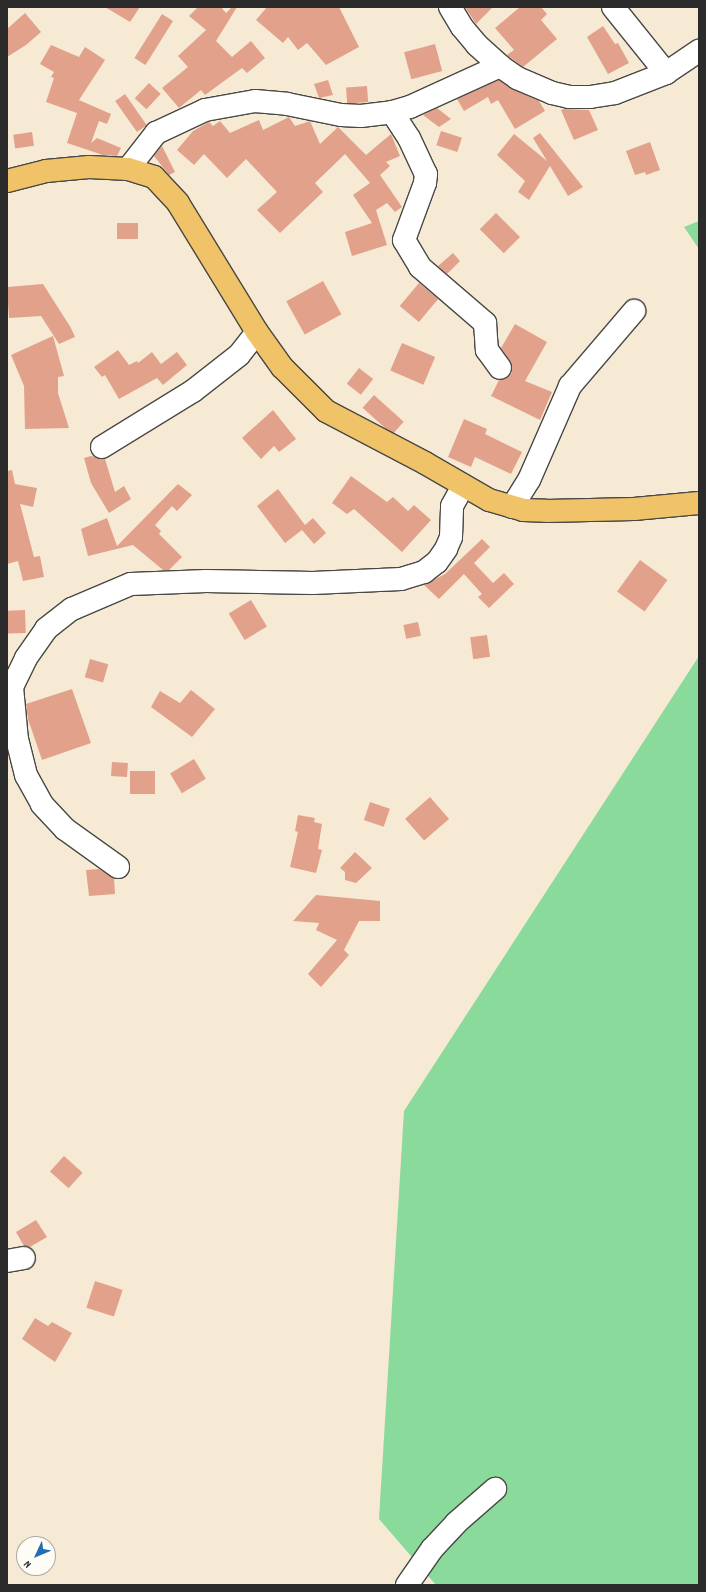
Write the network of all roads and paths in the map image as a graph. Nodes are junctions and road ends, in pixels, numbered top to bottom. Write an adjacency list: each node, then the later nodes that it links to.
1 (450, 7): 4 (street)
2 (613, 7): 5 (street)
3 (699, 51): 5 (street)
4 (500, 66): 5 (street); 6 (street)
5 (666, 73)
6 (392, 112): 7 (street); 11 (street)
7 (128, 169): 8 (main road); 10 (main road)
8 (7, 182)
9 (634, 311): 15 (street)
10 (257, 332): 12 (street); 13 (main road)
11 (500, 368)
12 (102, 447)
13 (463, 486): 15 (main road); 16 (street)
14 (699, 503): 15 (main road)
15 (512, 507)
16 (118, 867)
17 (495, 1489): 18 (street)
18 (407, 1585)

